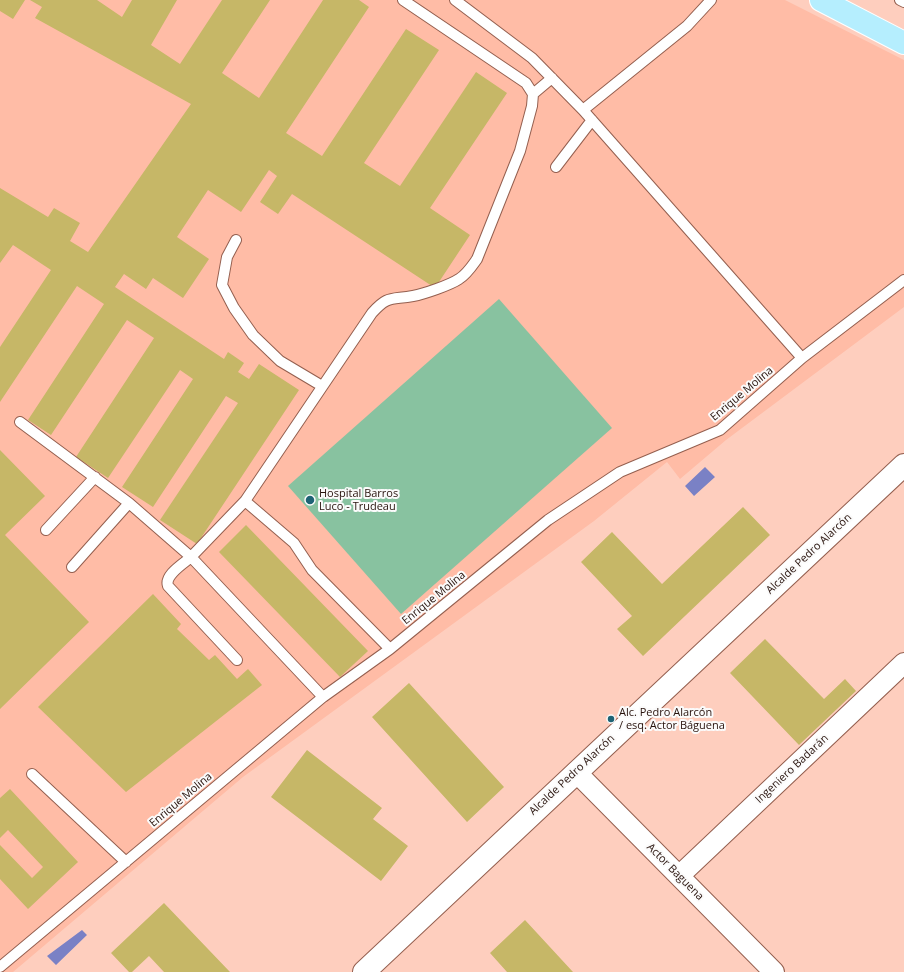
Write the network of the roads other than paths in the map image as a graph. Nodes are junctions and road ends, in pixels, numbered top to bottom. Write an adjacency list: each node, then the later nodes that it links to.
1 (403, 0): 9 (lane)
2 (455, 0): 8 (lane)
3 (711, 0): 10 (lane)
4 (821, 0): 7 (main road)
5 (900, 0): 6 (lane)
6 (904, 2)
7 (904, 42)
8 (552, 78): 9 (lane); 10 (lane)
9 (533, 94): 16 (lane)
10 (583, 110): 11 (lane)
11 (592, 120): 12 (lane); 15 (lane)
12 (556, 167)
13 (236, 240): 16 (lane)
14 (904, 280): 15 (lane, Enrique Molina)
15 (802, 358): 25 (lane, Enrique Molina)
16 (322, 386): 20 (lane)
17 (20, 422): 19 (lane)
18 (904, 465): 29 (street, Alcalde Pedro Alarcón)
19 (95, 478): 21 (lane); 22 (lane)
20 (245, 501): 23 (lane); 25 (lane)
21 (129, 503): 23 (lane); 24 (lane)
22 (46, 530)
23 (191, 558): 26 (lane); 28 (lane)
24 (72, 567)
25 (390, 649): 28 (lane, Enrique Molina)
26 (237, 660)
27 (904, 663): 32 (street, Ingeniero Badarán)
28 (323, 697): 31 (lane, Enrique Molina)
29 (576, 772): 32 (street, Actor Baguena); 34 (street, Alcalde Pedro Alarcón)
30 (32, 774): 31 (lane)
31 (126, 862): 33 (lane, Enrique Molina)
32 (679, 876): 35 (street, Actor Baguena)
33 (0, 966)
34 (364, 972)
35 (774, 972)

